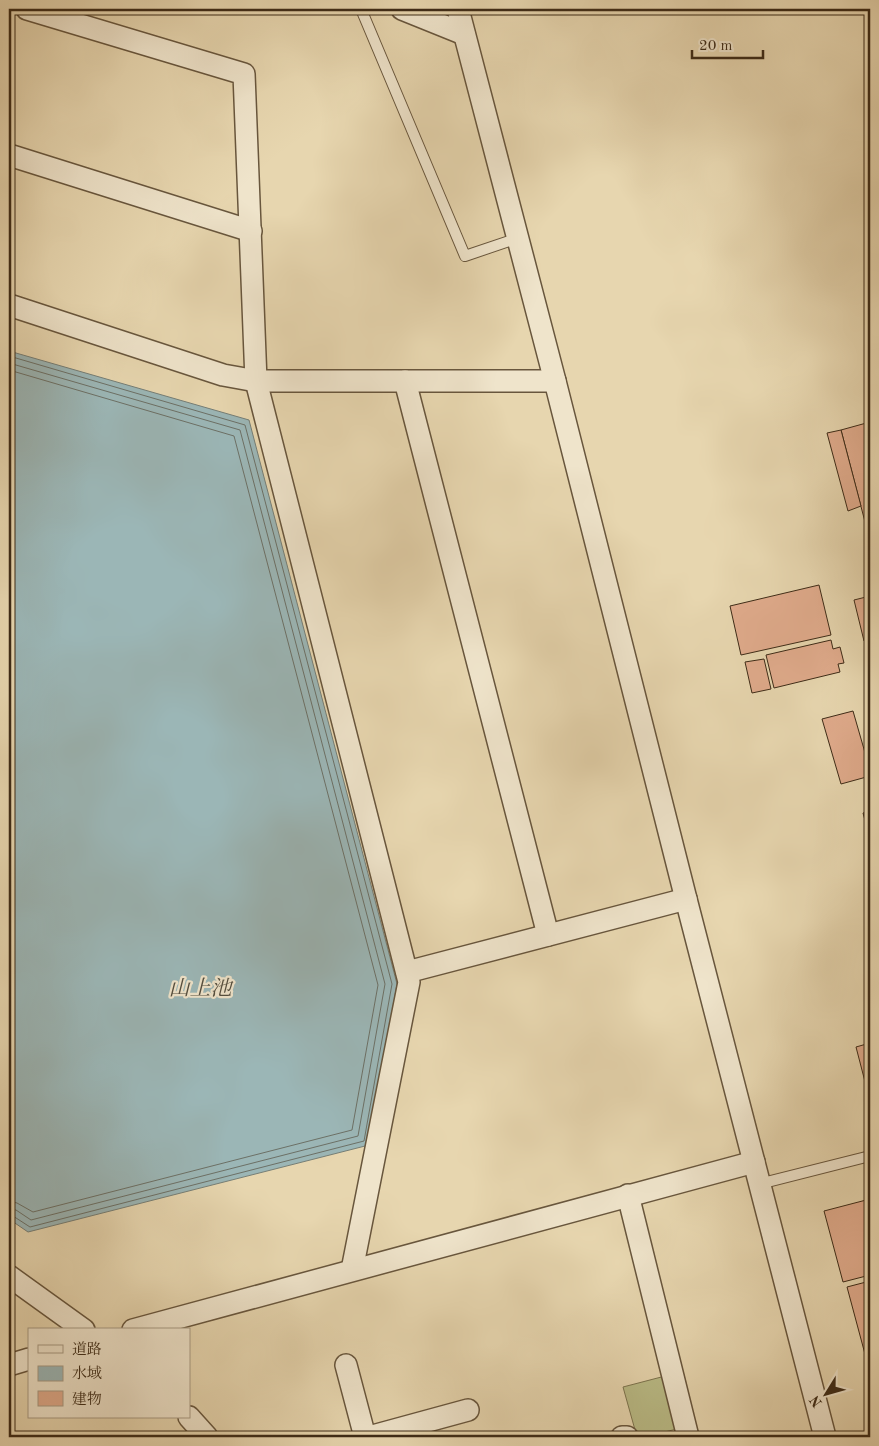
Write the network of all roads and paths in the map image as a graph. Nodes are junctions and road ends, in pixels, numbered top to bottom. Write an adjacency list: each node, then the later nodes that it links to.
1 (27, 9): 7 (street)
2 (361, 9): 8 (lane)
3 (402, 9): 5 (street)
4 (458, 9): 5 (street)
5 (464, 34): 8 (street)
6 (9, 155): 7 (street)
7 (250, 231): 10 (street)
8 (518, 238): 12 (street)
9 (9, 304): 10 (street)
10 (256, 381): 11 (street); 15 (street)
11 (405, 381): 12 (street); 14 (street)
12 (555, 381): 13 (street)
13 (686, 899): 14 (street); 17 (street)
14 (548, 935): 15 (street)
15 (407, 972): 20 (street)
16 (870, 1156): 18 (lane)
17 (754, 1162): 18 (street); 19 (street)
18 (759, 1184): 35 (street)
19 (628, 1195): 20 (street); 34 (street)
20 (352, 1270): 23 (street)
21 (9, 1276): 22 (street)
22 (81, 1328)
23 (140, 1328)
24 (28, 1359): 25 (street)
25 (9, 1365)
26 (346, 1365): 30 (street)
27 (468, 1410): 31 (street)
28 (190, 1418): 29 (street)
29 (207, 1437)
30 (365, 1437)
31 (369, 1437)
32 (622, 1437): 33 (street)
33 (627, 1437)
34 (688, 1437)
35 (826, 1437)

